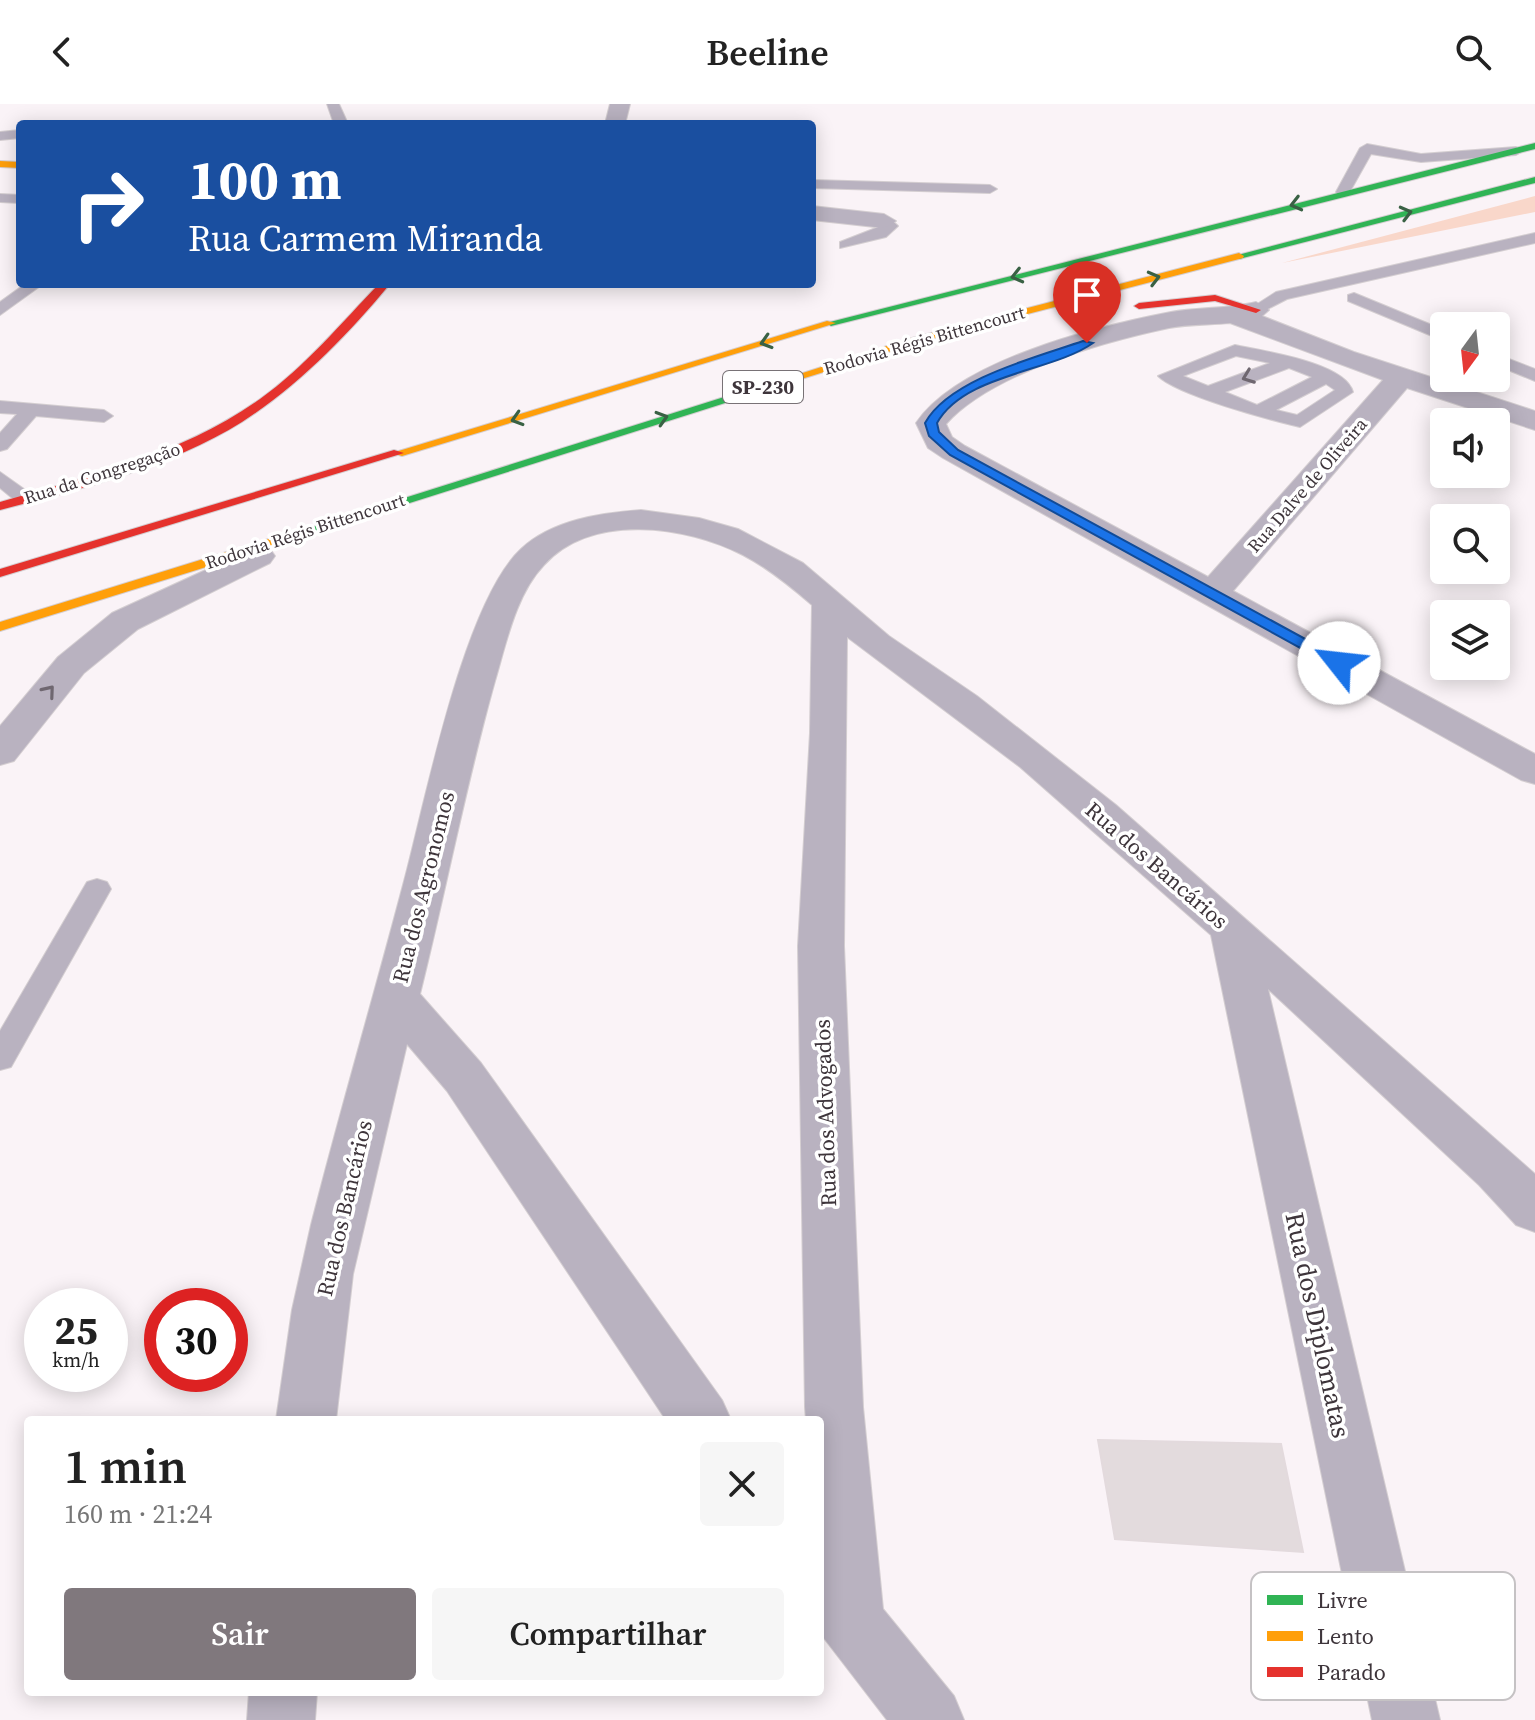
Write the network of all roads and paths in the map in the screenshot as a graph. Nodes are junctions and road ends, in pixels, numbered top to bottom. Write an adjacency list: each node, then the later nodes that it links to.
1 (1535, 146): 2 (main road, Rodovia Régis Bittencourt / SP-230)
2 (1516, 151): 6 (main road, Rodovia Régis Bittencourt / SP-230); 6 (lane)
3 (1535, 180): 18 (main road, Rodovia Régis Bittencourt / SP-230, one-way to 3)
4 (816, 184): 5 (lane)
5 (990, 189)
6 (1343, 192): 40 (main road, Rodovia Régis Bittencourt / SP-230, one-way to 40)
7 (816, 213): 8 (street)
8 (884, 221): 10 (lane)
9 (1535, 238): 11 (lane)
10 (845, 245)
11 (1494, 247): 14 (lane); 16 (lane)
12 (30, 288): 15 (lane)
13 (381, 288): 34 (main road, Rua da Congregação)
14 (1354, 298): 16 (lane); 17 (lane)
15 (0, 310)
16 (1246, 313): 18 (main road); 19 (street); 41 (street)
17 (1430, 330)
18 (916, 340): 31 (main road, Rodovia Régis Bittencourt / SP-230, one-way to 18)
19 (1319, 349): 20 (lane); 23 (street)
20 (1289, 362): 22 (lane); 25 (lane, one-way to 25); 25 (lane)
21 (1510, 365): 24 (lane)
22 (1327, 376): 28 (lane); 28 (lane)
23 (1402, 376): 30 (street); 41 (street, Rua Dalve de Oliveira)
24 (1535, 376)
25 (1206, 393): 28 (lane)
26 (0, 407): 27 (lane)
27 (31, 410): 29 (lane); 32 (lane)
28 (1258, 412)
29 (104, 416)
30 (1535, 421)
31 (625, 429): 36 (main road, Rodovia Régis Bittencourt / SP-230); 37 (main road)
32 (0, 445)
33 (0, 478): 34 (lane)
34 (24, 498): 35 (main road, Rua da Congregação)
35 (0, 506)
36 (366, 511): 39 (main road); 43 (main road, Rodovia Régis Bittencourt / SP-230)
37 (209, 542)
38 (757, 548): 42 (street, Rua dos Bancários); 49 (street, Rua dos Agronomos)
39 (258, 556): 44 (main road); 45 (street, one-way to 39)
40 (0, 573)
41 (1212, 594): 46 (street)
42 (829, 604): 48 (street, Rua dos Bancários); 55 (street, Rua dos Advogados)
43 (0, 627)
44 (0, 644)
45 (0, 752)
46 (1535, 771)
47 (97, 889): 50 (lane)
48 (1232, 929): 51 (street, Rua dos Bancários); 54 (street, Rua dos Diplomatas)
49 (395, 997): 52 (street, Rua dos Bancários); 53 (street, Rua dos Agronomos)
50 (0, 1058)
51 (1535, 1209)
52 (307, 1416)
53 (698, 1416)
54 (1373, 1572)
55 (836, 1601): 59 (street)
56 (283, 1696): 58 (street)
57 (1402, 1700): 60 (street, Rua dos Diplomatas)
58 (281, 1720)
59 (930, 1720)
60 (1406, 1720)

